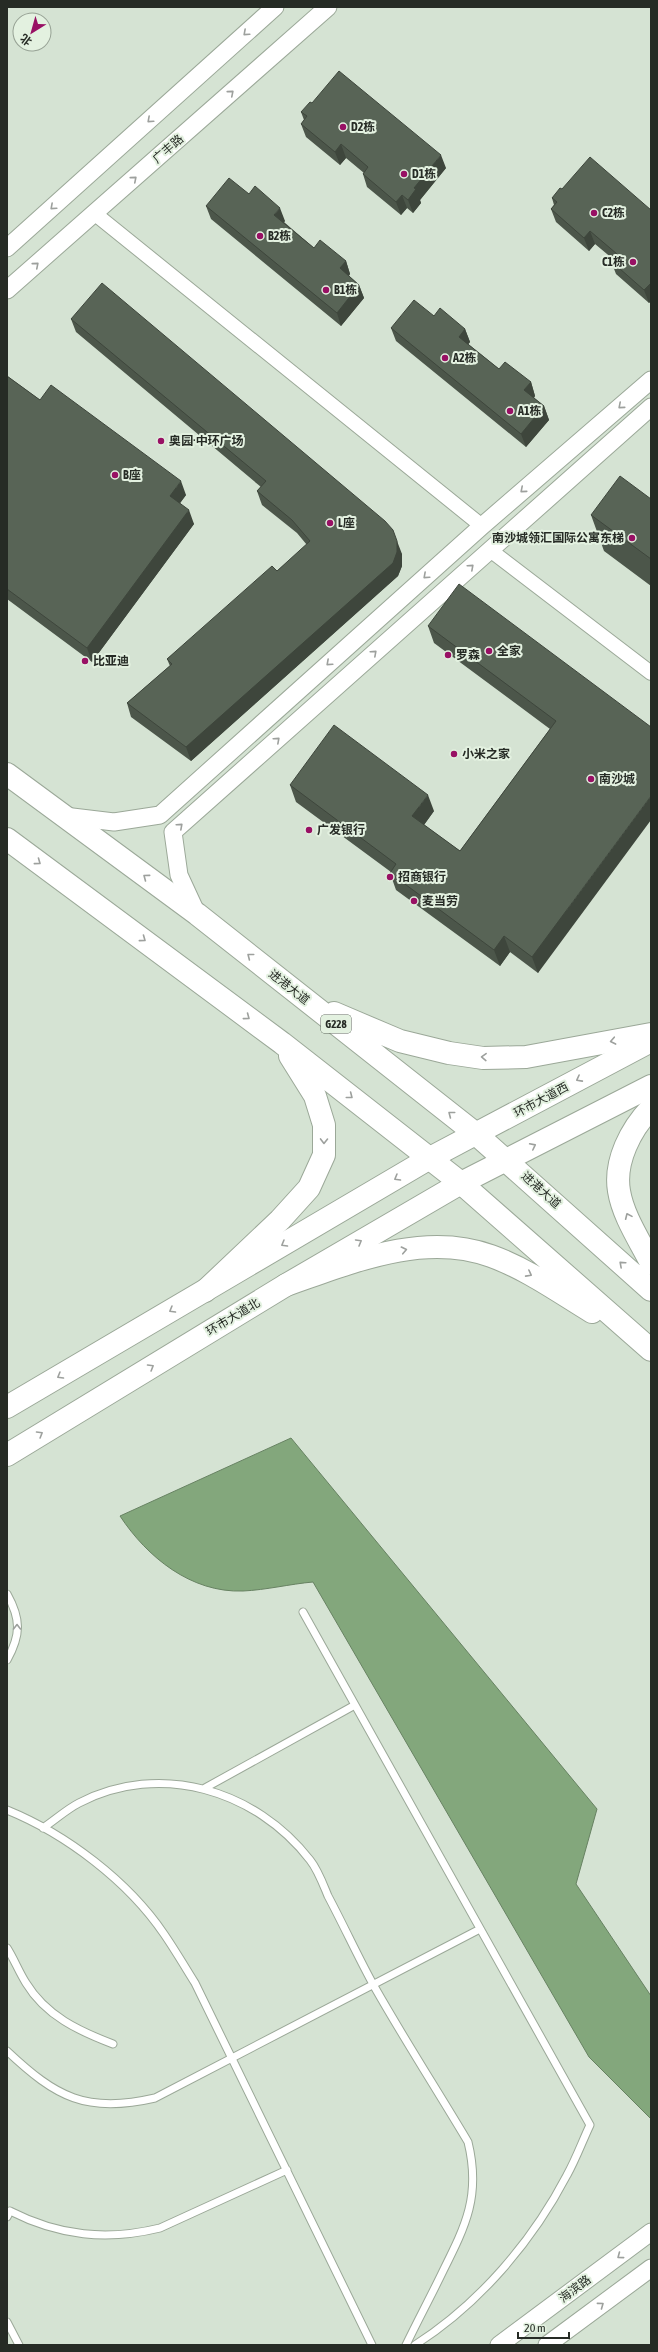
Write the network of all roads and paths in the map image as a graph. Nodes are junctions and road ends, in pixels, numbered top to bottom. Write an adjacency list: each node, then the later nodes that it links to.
1 (275, 7): 4 (street, one-way to 4)
2 (328, 7): 3 (street, 广丰路, one-way to 2)
3 (94, 213): 5 (street, 广丰路, one-way to 3); 8 (street)
4 (7, 248)
5 (7, 290)
6 (651, 380): 8 (street, one-way to 8)
7 (651, 407): 9 (street)
8 (482, 526): 12 (street, one-way to 12)
9 (490, 550): 10 (street); 14 (street, one-way to 9)
10 (651, 673)
11 (7, 774): 12 (main road, 进港大道 / G228)
12 (64, 816): 14 (main road, 进港大道 / G228, one-way to 12)
13 (7, 839): 18 (main road, one-way to 18)
14 (197, 914): 15 (main road, 进港大道 / G228, one-way to 14)
15 (306, 1000): 16 (main road, one-way to 15); 21 (main road, 进港大道 / G228, one-way to 15)
16 (651, 1034)
17 (651, 1041): 21 (main road, 环市大道西, one-way to 21)
18 (282, 1043): 22 (main road, one-way to 22); 28 (main road, one-way to 28)
19 (651, 1086): 23 (main road, one-way to 19)
20 (651, 1108): 25 (main road, one-way to 20)
21 (476, 1134): 22 (main road, 环市大道西); 23 (main road, 进港大道 / G228)
22 (430, 1158): 24 (main road); 28 (main road, one-way to 28)
23 (506, 1159): 24 (main road); 27 (main road, 进港大道 / G228, one-way to 23)
24 (461, 1183): 26 (main road, 环市大道北, one-way to 24); 29 (main road)
25 (651, 1263)
26 (286, 1284): 29 (main road, one-way to 29); 31 (main road, 环市大道北, one-way to 26)
27 (651, 1290)
28 (205, 1291): 30 (main road, one-way to 30)
29 (647, 1347)
30 (7, 1407)
31 (7, 1455)
32 (7, 1594): 34 (lane, one-way to 32)
33 (303, 1612): 35 (lane)
34 (7, 1660)
35 (355, 1705): 36 (lane); 39 (lane)
36 (205, 1788): 38 (lane); 41 (lane)
37 (7, 1810): 38 (lane)
38 (43, 1828): 44 (lane)
39 (480, 1929): 41 (lane); 53 (lane)
40 (7, 1948): 42 (lane)
41 (374, 1985): 44 (lane); 52 (lane)
42 (113, 2044)
43 (7, 2051): 44 (lane)
44 (232, 2058): 45 (lane)
45 (287, 2170): 46 (lane); 51 (lane)
46 (7, 2217)
47 (651, 2232): 54 (street, 海滨路, one-way to 54)
48 (651, 2268): 55 (street, one-way to 48)
49 (7, 2322): 50 (lane)
50 (19, 2345)
51 (372, 2345)
52 (406, 2345)
53 (415, 2345)
54 (499, 2345)
55 (546, 2345)

